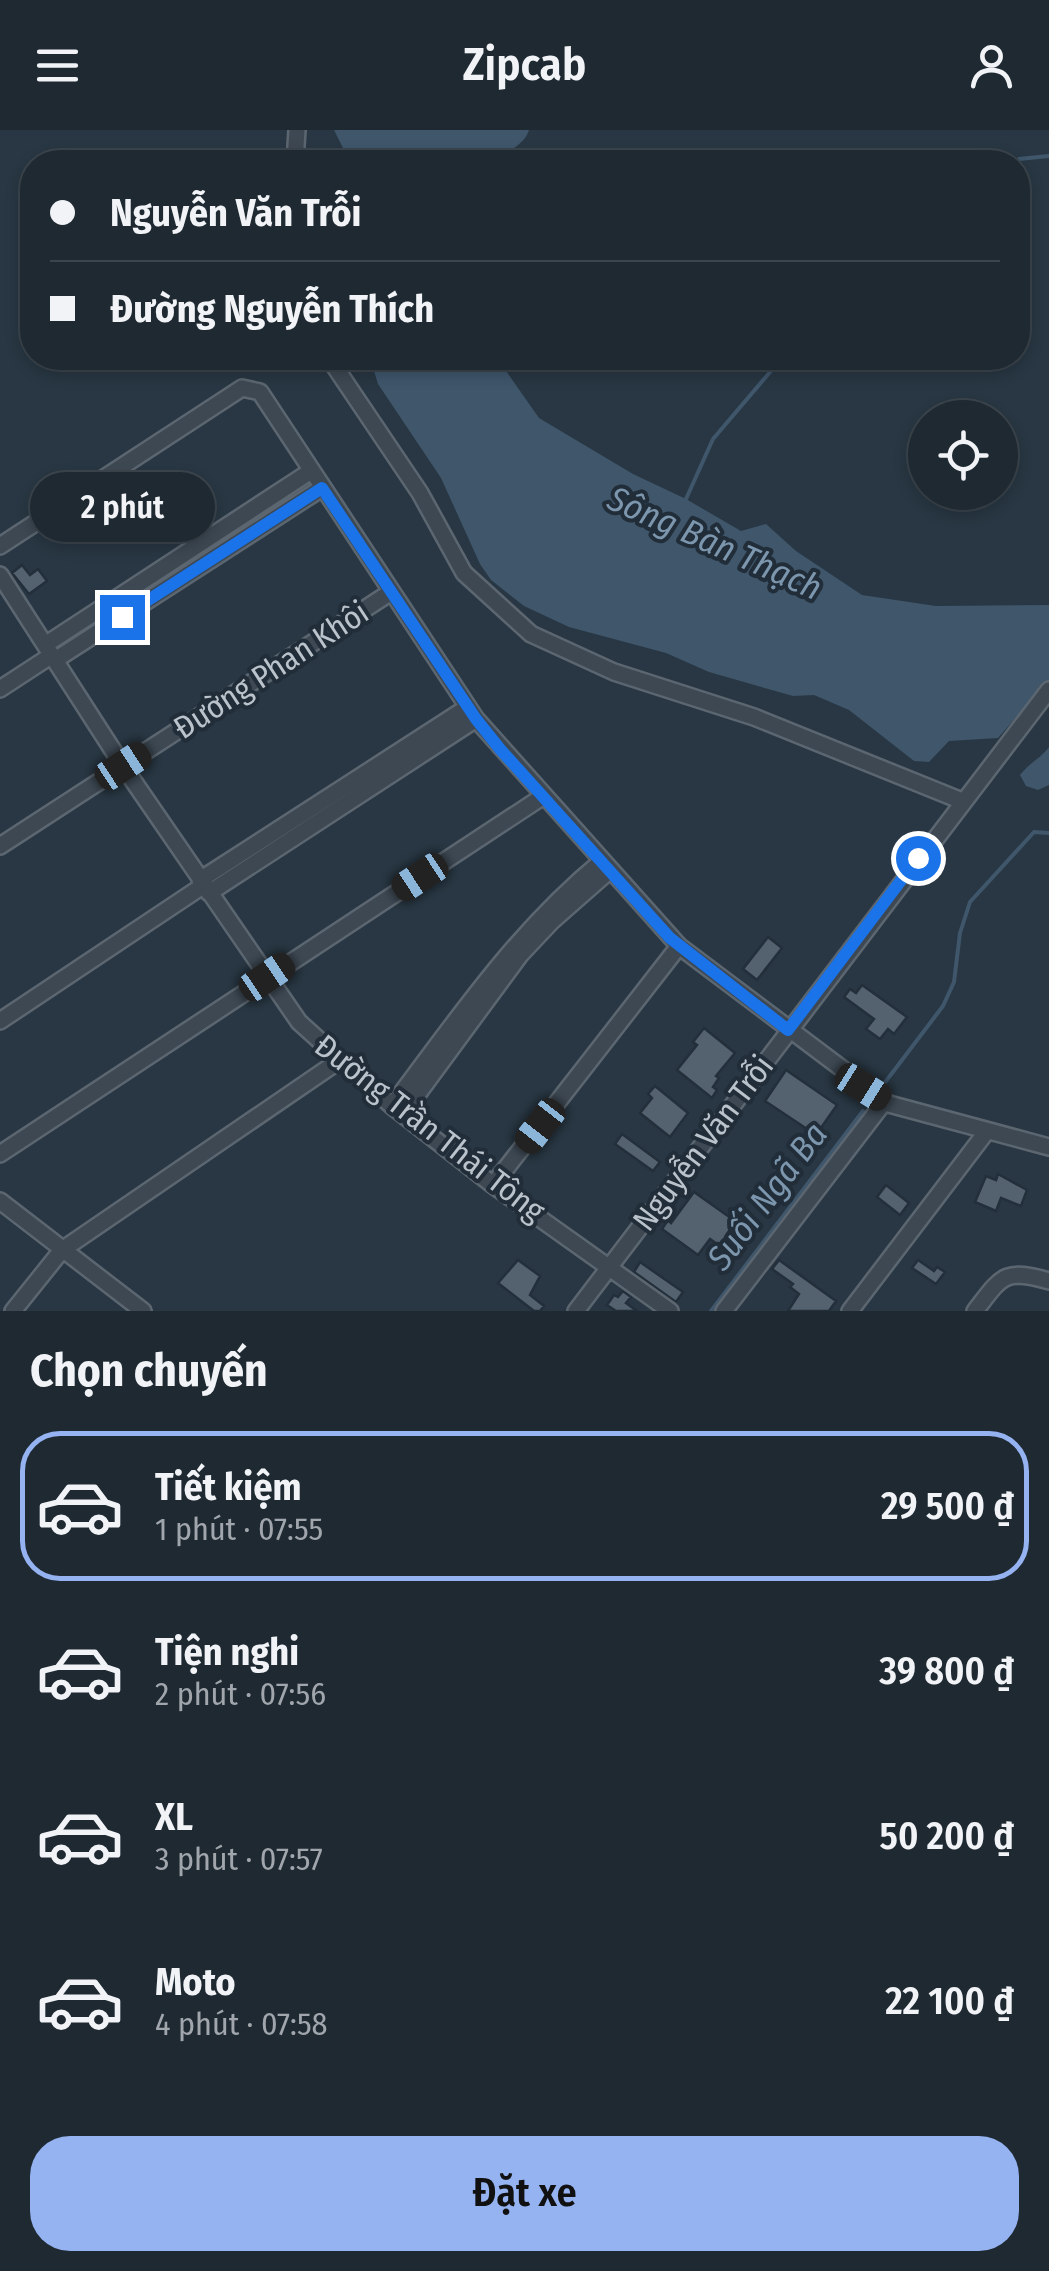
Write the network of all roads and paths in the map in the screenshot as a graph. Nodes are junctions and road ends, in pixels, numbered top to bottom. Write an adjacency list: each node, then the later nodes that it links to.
1 (338, 370): 13 (street)
2 (311, 471): 3 (street); 4 (street); 7 (street)
3 (322, 488): 6 (street); 7 (street)
4 (0, 546)
5 (0, 575): 7 (street, Đường Trần Thái Tông)
6 (391, 592): 10 (street); 11 (street, Đường Phan Khôi)
7 (51, 653): 8 (street); 11 (street, Đường Trần Thái Tông)
8 (0, 689)
9 (1049, 690): 13 (street, Nguyễn Văn Trỗi)
10 (472, 713): 12 (street); 16 (street)
11 (123, 766): 14 (street, Đường Phan Khôi); 16 (street, Đường Trần Thái Tông)
12 (542, 796): 15 (street); 18 (street)
13 (962, 800): 20 (street, Nguyễn Văn Trỗi)
14 (0, 846)
15 (606, 865): 17 (street); 23 (street)
16 (204, 886): 18 (street, Đường Trần Thái Tông); 19 (street)
17 (679, 946): 20 (street); 27 (street)
18 (267, 977): 21 (street, Đường Trần Thái Tông); 26 (street)
19 (0, 1021)
20 (788, 1030): 22 (street); 30 (street, Nguyễn Văn Trỗi)
21 (340, 1060): 23 (street, Đường Trần Thái Tông); 29 (street)
22 (886, 1102): 24 (street); 36 (street)
23 (397, 1110): 27 (street, Đường Trần Thái Tông)
24 (987, 1131): 25 (street); 37 (street)
25 (1049, 1146)
26 (0, 1154)
27 (493, 1185): 30 (street, Đường Trần Thái Tông)
28 (0, 1200): 29 (street)
29 (62, 1250): 32 (street); 33 (street)
30 (610, 1266): 34 (street, Nguyễn Văn Trỗi); 35 (street, Đường Trần Thái Tông)
31 (1049, 1281): 38 (street)
32 (13, 1311)
33 (143, 1311)
34 (576, 1311)
35 (670, 1311)
36 (724, 1311)
37 (850, 1311)
38 (975, 1311)

